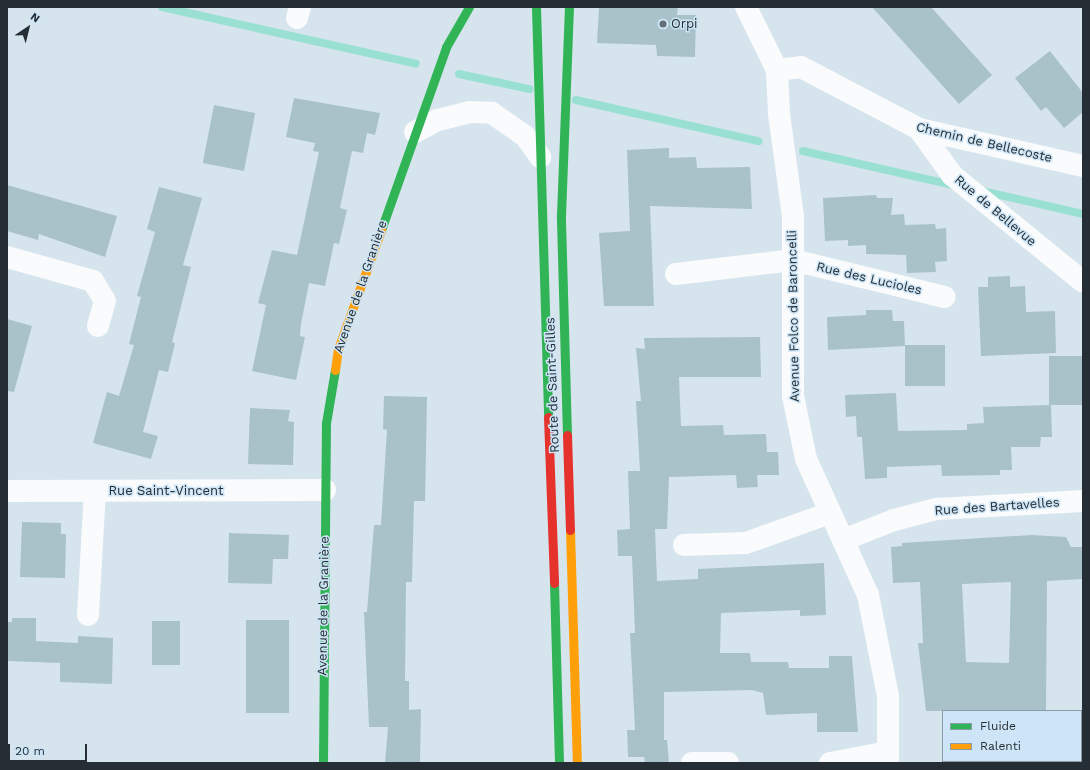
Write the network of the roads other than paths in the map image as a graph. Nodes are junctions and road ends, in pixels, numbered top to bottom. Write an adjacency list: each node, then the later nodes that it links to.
1 (536, 7): 8 (main road, Route de Saint-Gilles)
2 (569, 7): 28 (main road, Route de Saint-Gilles)
3 (746, 7): 5 (street)
4 (471, 11): 7 (main road, Avenue de la Granière)
5 (777, 70): 6 (street, Chemin de Bellecoste); 11 (street, Avenue Folco de Baroncelli)
6 (919, 129): 9 (street, Chemin de Bellecoste); 13 (street, Rue de Bellevue)
7 (415, 132): 8 (street); 17 (main road, Avenue de la Granière)
8 (540, 157): 27 (main road, Route de Saint-Gilles)
9 (1083, 166)
10 (7, 257): 15 (street)
11 (793, 260): 12 (street); 14 (street, Rue des Lucioles); 20 (street, Avenue Folco de Baroncelli)
12 (676, 274)
13 (1083, 282)
14 (945, 297)
15 (98, 326)
16 (7, 490): 18 (street, Rue Saint-Vincent)
17 (325, 490): 18 (street, Rue Saint-Vincent); 26 (main road, Avenue de la Granière)
18 (95, 491): 23 (street)
19 (1083, 501): 21 (street, Rue des Bartavelles)
20 (830, 512): 21 (street, Avenue Folco de Baroncelli); 22 (street)
21 (843, 540): 24 (street, Avenue Folco de Baroncelli)
22 (684, 545)
23 (88, 615)
24 (888, 758): 30 (street)
25 (692, 762): 29 (street)
26 (322, 763)
27 (559, 763)
28 (577, 763)
29 (728, 763)
30 (830, 763)

